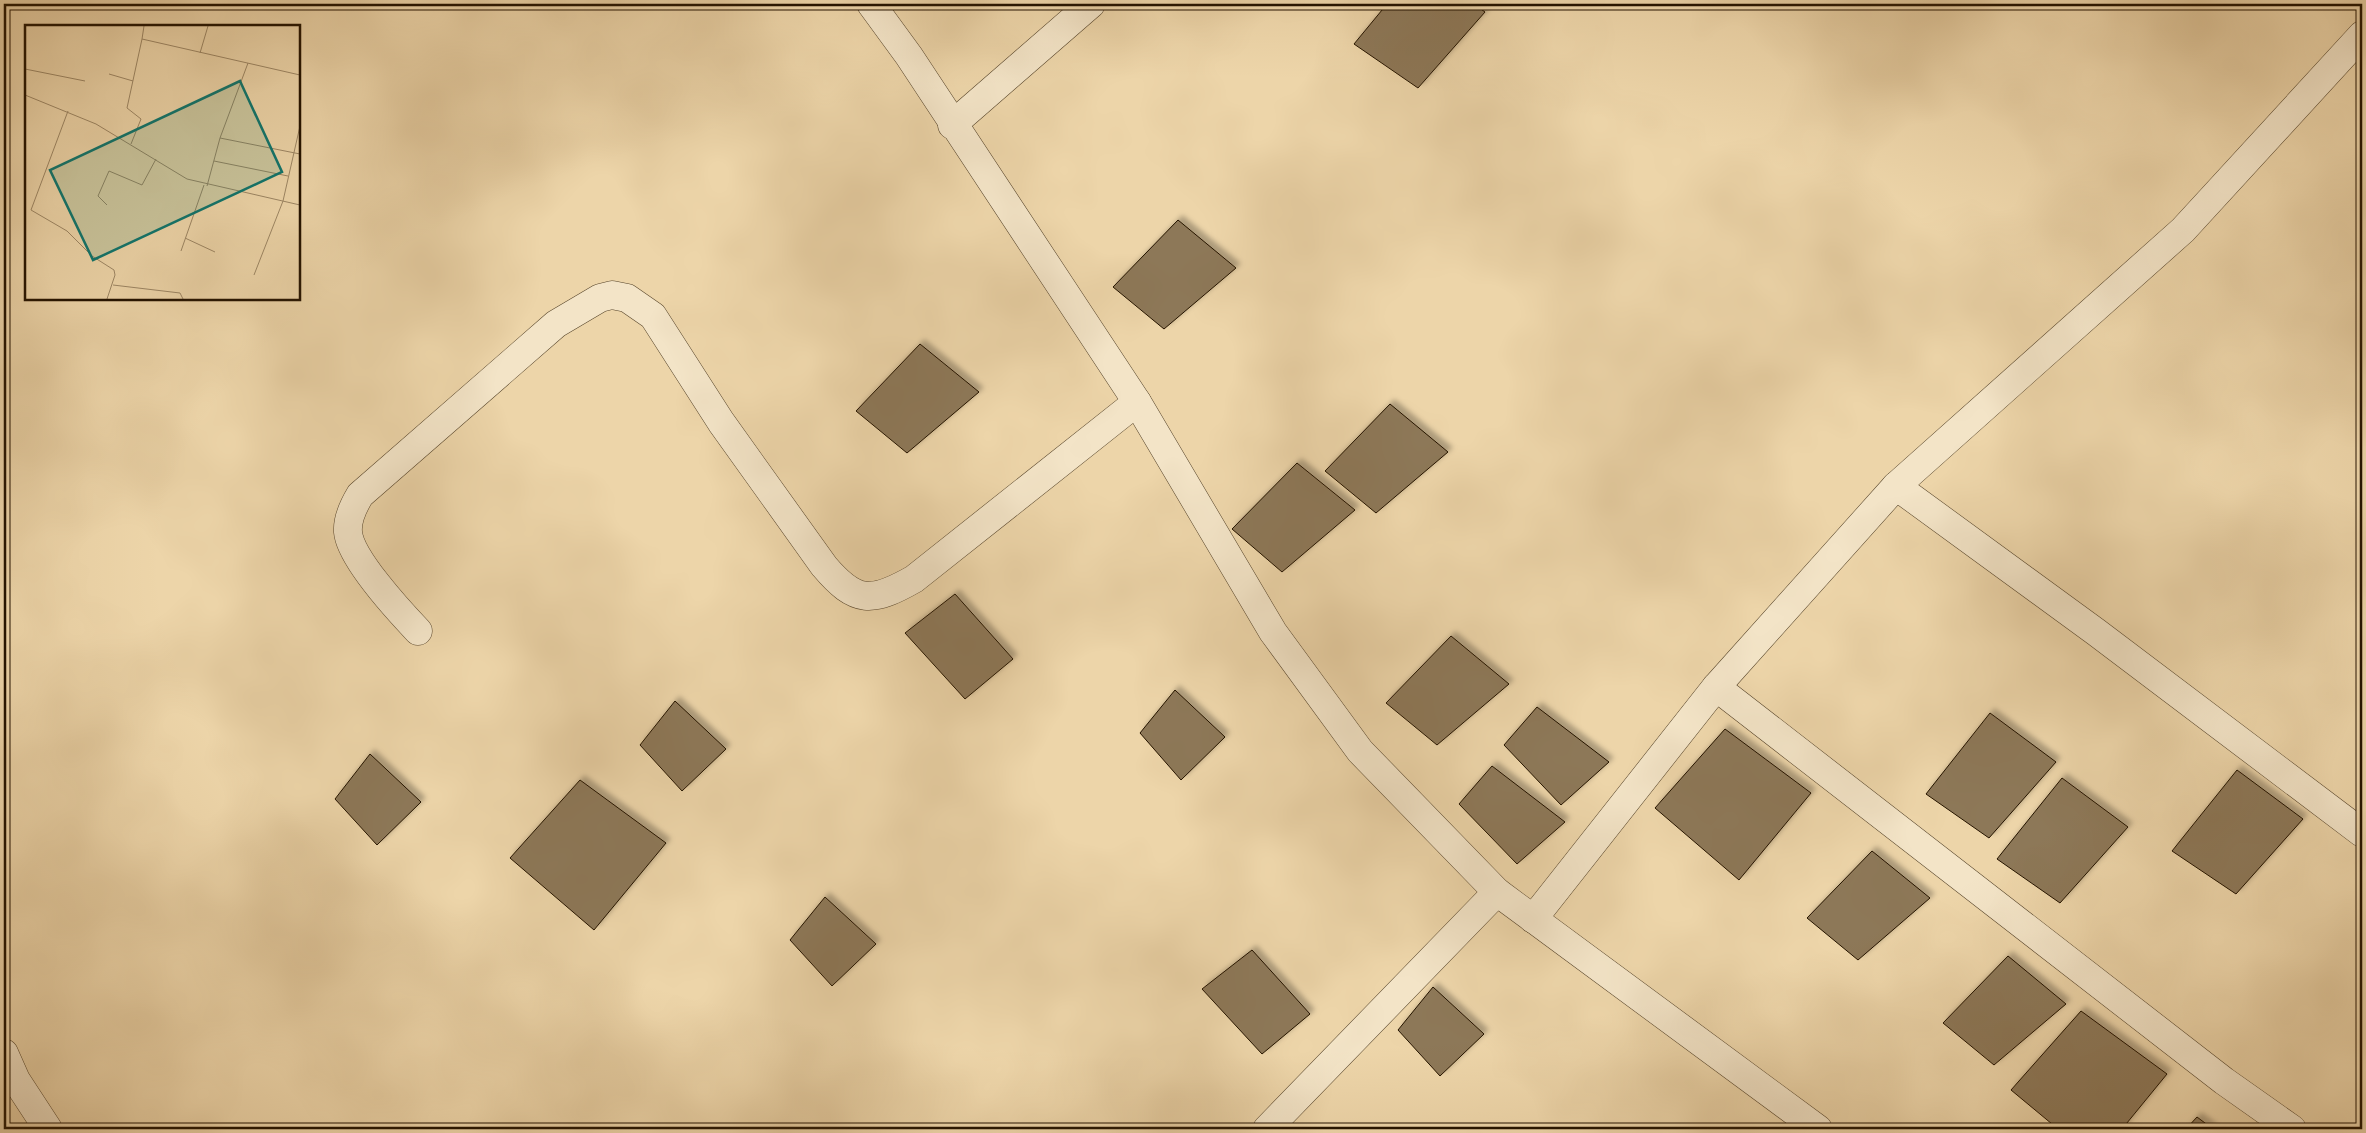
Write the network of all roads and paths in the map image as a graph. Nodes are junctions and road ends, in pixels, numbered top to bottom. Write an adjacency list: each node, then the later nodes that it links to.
1 (871, 4): 4 (street)
2 (1091, 4): 4 (street)
3 (2362, 35): 6 (street)
4 (952, 124): 5 (street)
5 (1137, 402): 7 (street); 10 (street)
6 (1896, 486): 8 (street); 9 (street)
7 (418, 631)
8 (1716, 688): 11 (street); 16 (street)
9 (2362, 833)
10 (1497, 892): 11 (street); 14 (street)
11 (1533, 919): 15 (street)
12 (4, 1053): 13 (street)
13 (48, 1129)
14 (1267, 1129)
15 (1818, 1129)
16 (2292, 1129)

